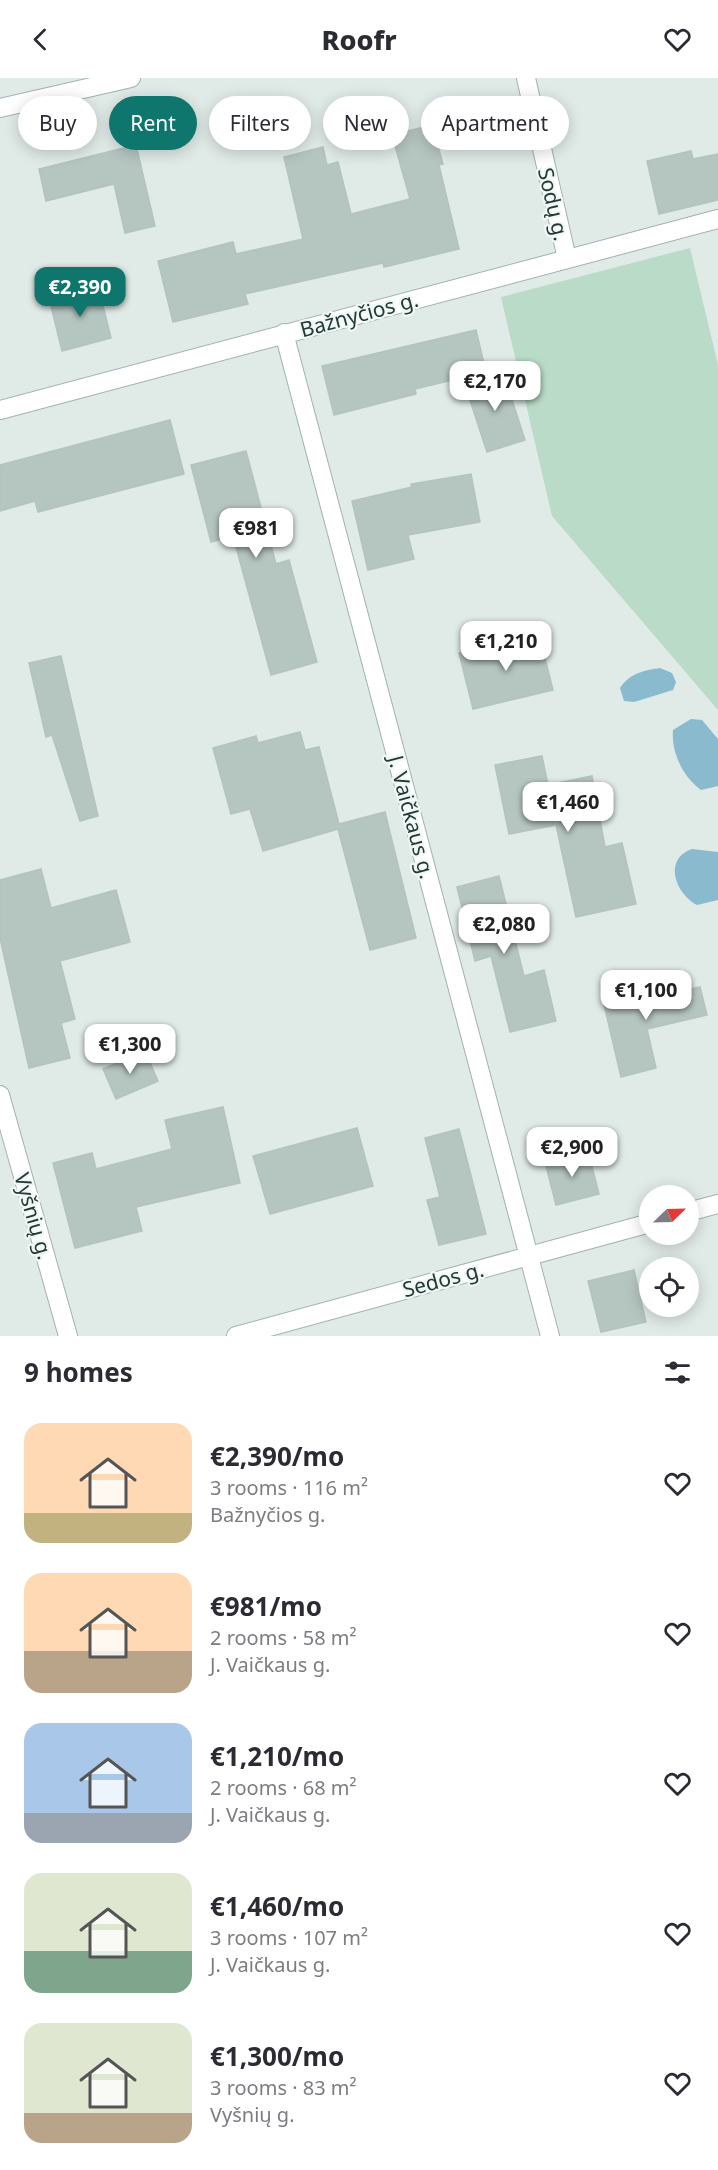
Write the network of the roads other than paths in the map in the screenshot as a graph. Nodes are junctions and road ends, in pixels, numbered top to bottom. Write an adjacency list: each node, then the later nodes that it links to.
1 (131, 78): 3 (street)
2 (526, 78): 5 (street, Sodų g.)
3 (0, 108)
4 (718, 219): 5 (street, Bažnyčios g.)
5 (567, 259): 6 (street, Bažnyčios g.)
6 (284, 333): 7 (street, Bažnyčios g.); 12 (street, J. Vaičkaus g.)
7 (0, 410)
8 (0, 1095): 13 (street, Vyšnių g.)
9 (718, 1204): 10 (street)
10 (699, 1209)
11 (639, 1226): 12 (street, Sedos g.)
12 (528, 1256): 14 (street, Sedos g.); 15 (street, J. Vaičkaus g.)
13 (68, 1336)
14 (236, 1336)
15 (550, 1336)

